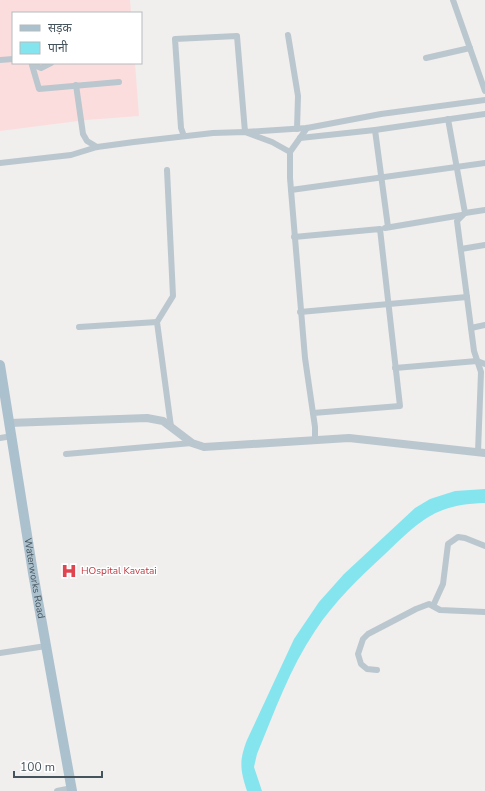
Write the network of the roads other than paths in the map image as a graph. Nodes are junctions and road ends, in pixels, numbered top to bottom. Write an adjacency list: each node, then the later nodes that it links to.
1 (453, 0): 3 (street)
2 (288, 35): 16 (street)
3 (470, 48): 4 (street); 11 (street)
4 (426, 58)
5 (12, 59): 6 (street)
6 (0, 60)
7 (32, 64): 8 (street); 10 (street)
8 (49, 64)
9 (119, 82): 10 (street)
10 (76, 86): 23 (street)
11 (485, 91)
12 (485, 100): 15 (street)
13 (485, 114): 14 (street)
14 (448, 119): 18 (street); 27 (street)
15 (307, 128): 16 (street); 21 (street)
16 (297, 129): 17 (street)
17 (276, 130): 19 (street); 22 (street)
18 (375, 130): 21 (street); 29 (street)
19 (245, 132): 20 (street); 20 (street); 22 (street)
20 (184, 136): 23 (street)
21 (300, 138): 24 (street)
22 (265, 140): 24 (street)
23 (97, 148): 25 (street)
24 (290, 152): 30 (street)
25 (0, 163)
26 (485, 163): 27 (street)
27 (457, 167): 29 (street); 32 (street)
28 (167, 170): 41 (street)
29 (382, 177): 30 (street); 33 (street)
30 (291, 190): 35 (street)
31 (485, 210): 32 (street)
32 (464, 214): 33 (street); 37 (street)
33 (388, 227): 34 (street)
34 (380, 229): 35 (street); 39 (street)
35 (294, 237): 40 (street)
36 (485, 245): 37 (street)
37 (461, 249): 38 (street)
38 (467, 297): 39 (street); 44 (street)
39 (390, 304): 40 (street); 48 (street)
40 (300, 312): 50 (street)
41 (157, 322): 43 (street); 52 (street)
42 (485, 325): 44 (street)
43 (79, 327)
44 (471, 328): 45 (street)
45 (477, 361): 46 (street); 48 (street); 57 (street)
46 (485, 364)
47 (0, 365): 49 (main road, Waterworks Road)
48 (395, 368): 50 (street)
49 (1, 377): 51 (main road, Waterworks Road)
50 (313, 413): 55 (street)
51 (9, 423): 52 (street); 53 (main road, Waterworks Road)
52 (170, 427): 56 (street)
53 (12, 436): 54 (street); 62 (main road, Waterworks Road)
54 (0, 438)
55 (315, 440): 56 (street); 57 (street)
56 (192, 443): 58 (street)
57 (481, 452)
58 (66, 454)
59 (485, 546): 60 (street)
60 (433, 606): 61 (street); 64 (street)
61 (485, 612)
62 (46, 646): 63 (street); 65 (main road, Waterworks Road)
63 (0, 653)
64 (377, 670)
65 (72, 790): 66 (street)
66 (57, 791)

